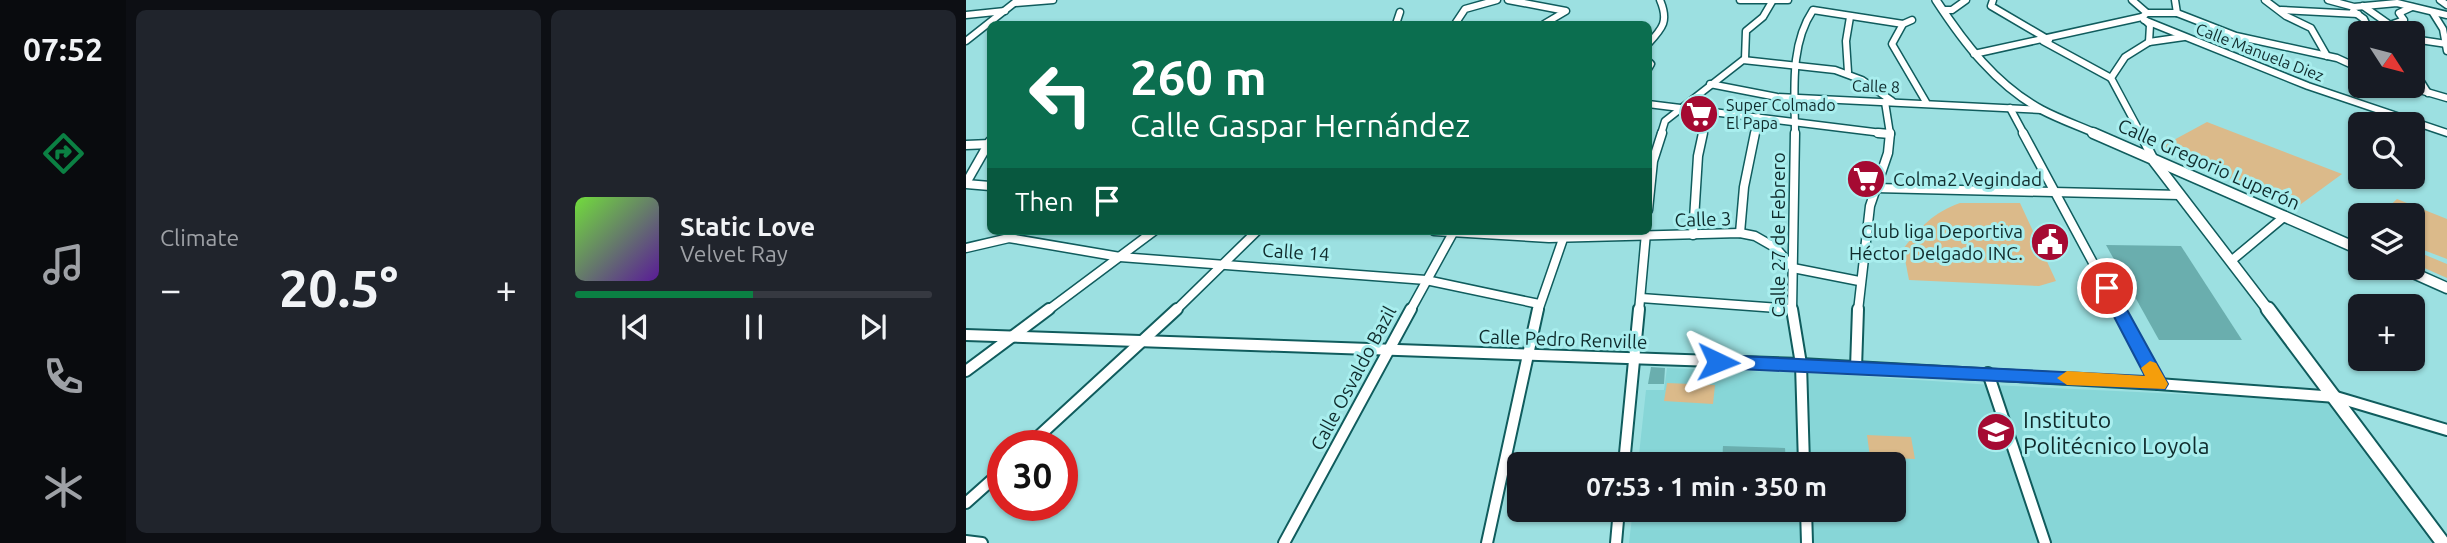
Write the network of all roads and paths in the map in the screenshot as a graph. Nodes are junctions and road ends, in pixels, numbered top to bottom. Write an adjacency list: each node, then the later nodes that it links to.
1 (1053, 0): 17 (street)
2 (1497, 0): 36 (street)
3 (1508, 0): 37 (street)
4 (1661, 0): 46 (street)
5 (1740, 0): 6 (street)
6 (1773, 0): 7 (street); 54 (street)
7 (1788, 0)
8 (1936, 0): 22 (street, Calle Gregorio Luperón)
9 (1966, 0): 22 (street)
10 (1993, 0): 47 (street)
11 (2132, 0): 31 (street, Calle Manuela Diez)
12 (2175, 0): 26 (street)
13 (2265, 0): 23 (street)
14 (2328, 0): 20 (street)
15 (2339, 0): 20 (street)
16 (2440, 0): 18 (street)
17 (1016, 1): 24 (street)
18 (2447, 5)
19 (2363, 6): 20 (street); 21 (street); 39 (street)
20 (2348, 7): 28 (street)
21 (2412, 7): 27 (street); 40 (street)
22 (1942, 10): 52 (street, Calle Gregorio Luperón)
23 (2279, 10): 28 (street); 53 (street)
24 (1006, 11): 29 (street); 34 (street)
25 (1400, 12): 35 (street)
26 (2177, 13): 31 (street); 53 (street)
27 (2433, 13): 30 (street); 51 (street)
28 (2358, 14): 38 (street)
29 (966, 15)
30 (2447, 15)
31 (2144, 16): 45 (street, Calle Manuela Diez); 47 (street); 50 (street)
32 (1850, 17): 41 (street); 55 (street, Calle 27 de Febrero); 57 (street)
33 (1912, 20): 41 (street)
34 (992, 21)
35 (1396, 21)
36 (1455, 21)
37 (1549, 21)
38 (2365, 21)
39 (2384, 21)
40 (2403, 21)
41 (1903, 24): 65 (street)
42 (987, 25): 43 (street)
43 (981, 29): 44 (street); 48 (street)
44 (966, 31)
45 (2184, 37): 50 (street); 74 (street, Calle Manuela Diez)
46 (1652, 40)
47 (2046, 40): 52 (street); 58 (street)
48 (966, 41)
49 (2426, 41): 51 (street)
50 (2149, 42): 58 (street)
51 (2446, 46)
52 (1974, 54): 69 (street, Calle Gregorio Luperón)
53 (2327, 56): 56 (street)
54 (1745, 59): 55 (street); 59 (street)
55 (1795, 63): 57 (street); 62 (street, Calle 27 de Febrero)
56 (2348, 64)
57 (1848, 72): 64 (street)
58 (2111, 78): 78 (street)
59 (1710, 83): 62 (street, Calle 8); 67 (street)
60 (2426, 90): 61 (street)
61 (2428, 93): 63 (street)
62 (1796, 97): 64 (street, Calle 8); 72 (street, Calle 27 de Febrero)
63 (2447, 98)
64 (1889, 102): 65 (street, Calle 8); 73 (street)
65 (1927, 102): 68 (street, Calle 8)
66 (1652, 104): 67 (street)
67 (1680, 108): 70 (street); 80 (street)
68 (2010, 108): 69 (street, Calle 8); 83 (street)
69 (2042, 110): 78 (street, Calle Gregorio Luperón)
70 (1711, 112): 71 (street); 96 (street)
71 (1758, 117): 72 (street); 86 (street)
72 (1796, 121): 73 (street); 103 (street, Calle 27 de Febrero)
73 (1890, 134): 82 (street)
74 (2447, 134)
75 (987, 143): 76 (street)
76 (966, 145)
77 (987, 148): 79 (street)
78 (2152, 158): 84 (street); 85 (street, Calle Gregorio Luperón)
79 (966, 183): 81 (street)
80 (1652, 184)
81 (987, 186)
82 (1875, 188): 83 (street); 106 (street)
83 (2055, 191): 84 (street); 121 (street)
84 (2180, 195): 101 (street)
85 (2285, 216): 98 (street, Calle Gregorio Luperón); 101 (street)
86 (1740, 233): 96 (street, Calle 3); 103 (street, Calle 3)
87 (1652, 234): 96 (street, Calle 3)
88 (1010, 235): 99 (street, Calle 14)
89 (1018, 235): 100 (street, Calle 14)
90 (1149, 235): 100 (street)
91 (1253, 235): 102 (street)
92 (1452, 235): 105 (street, Calle Osvaldo Bazil)
93 (1536, 235): 97 (street, Calle 3)
94 (1605, 235): 97 (street, Calle 3)
95 (1646, 235): 108 (street)
96 (1693, 235)
97 (1564, 236): 109 (street)
98 (2348, 244)
99 (966, 248)
100 (1120, 257): 102 (street, Calle 14); 112 (street)
101 (2231, 261): 122 (street)
102 (1223, 265): 105 (street, Calle 14); 113 (street)
103 (1793, 268): 106 (street); 110 (street, Calle 27 de Febrero)
104 (2425, 278): 107 (street)
105 (1426, 280): 109 (street, Calle 14); 114 (street, Calle Osvaldo Bazil)
106 (1859, 281): 118 (street)
107 (2447, 288)
108 (1641, 298): 110 (street); 116 (street)
109 (1539, 304): 115 (street)
110 (1793, 309): 117 (street, Calle 27 de Febrero)
111 (966, 335): 112 (street, Calle Pedro Renville)
112 (1013, 336): 113 (street, Calle Pedro Renville); 119 (street)
113 (1143, 342): 114 (street, Calle Pedro Renville); 123 (street)
114 (1387, 349): 115 (street, Calle Pedro Renville); 133 (street, Calle Osvaldo Bazil)
115 (1529, 356): 116 (street, Calle Pedro Renville); 134 (street)
116 (1634, 359): 117 (street, Calle Pedro Renville); 125 (street)
117 (1801, 364): 118 (street, Calle Pedro Renville); 126 (street, Calle 27 de Febrero)
118 (1856, 368): 120 (street, Calle Pedro Renville)
119 (966, 371)
120 (1988, 373): 121 (street, Calle Pedro Renville); 137 (street)
121 (2158, 384): 122 (street, Calle Pedro Renville)
122 (2336, 397): 124 (street, Calle Pedro Renville); 138 (street)
123 (1046, 430)
124 (2447, 430)
125 (1625, 452)
126 (1804, 452)
127 (987, 484): 128 (street)
128 (966, 503)
129 (1618, 522): 135 (street)
130 (1806, 522): 136 (street)
131 (966, 541): 132 (street)
132 (982, 543)
133 (1284, 543)
134 (1487, 543)
135 (1616, 543)
136 (1807, 543)
137 (2045, 543)
138 (2443, 543)

